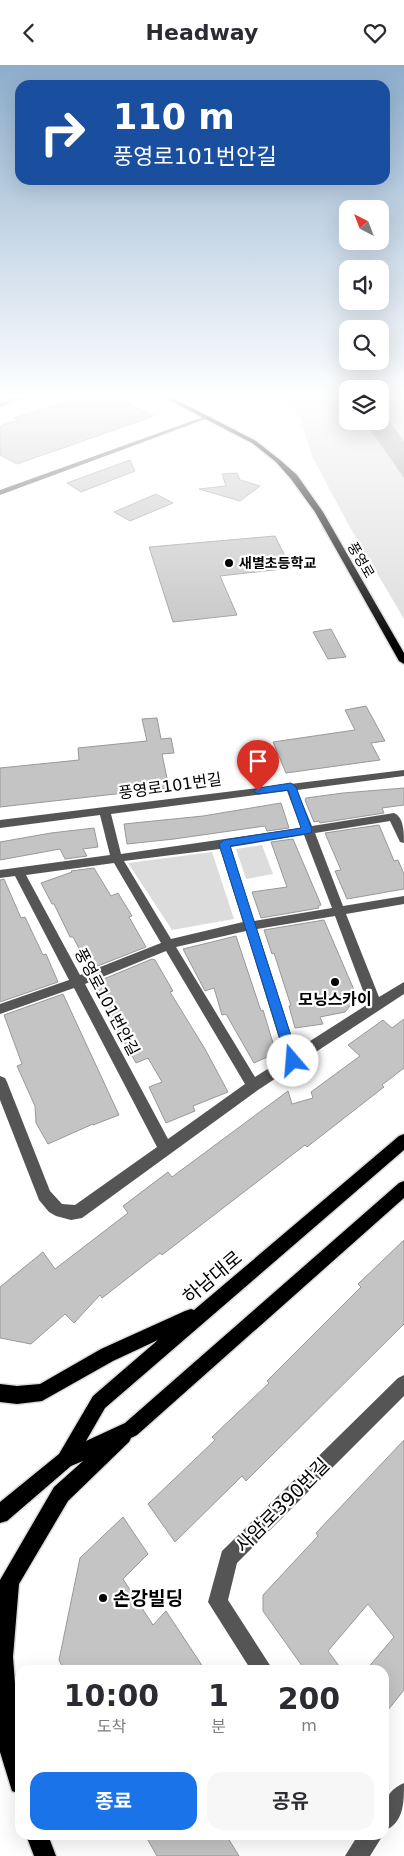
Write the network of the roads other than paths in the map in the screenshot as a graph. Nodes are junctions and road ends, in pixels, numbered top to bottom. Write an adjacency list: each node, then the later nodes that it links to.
1 (37, 480): 3 (street)
2 (296, 480): 4 (main road, 풍영로)
3 (0, 493)
4 (404, 661)
5 (404, 773): 6 (street, 풍영로101번길)
6 (291, 787): 7 (street, 풍영로101번길); 9 (street)
7 (105, 811): 8 (street, 풍영로101번길); 12 (street)
8 (0, 824)
9 (307, 830): 10 (street); 11 (street); 16 (street)
10 (404, 839)
11 (224, 844): 12 (street); 17 (street)
12 (116, 857): 13 (street); 18 (street)
13 (18, 871): 14 (street); 19 (street, 풍영로101번안길)
14 (0, 874)
15 (404, 900): 16 (street)
16 (339, 911): 17 (street); 21 (street)
17 (250, 926): 18 (street); 23 (street)
18 (169, 946): 19 (street); 25 (street)
19 (77, 982): 22 (street); 27 (street, 풍영로101번안길)
20 (404, 987): 21 (street)
21 (376, 1004): 23 (street)
22 (0, 1009)
23 (293, 1061): 25 (street)
24 (0, 1082): 27 (street)
25 (253, 1086): 27 (street)
26 (404, 1141): 29 (main road, 하남대로)
27 (166, 1149)
28 (404, 1188): 32 (main road, 하남대로)
29 (205, 1311): 31 (main road); 33 (main road, 하남대로)
30 (404, 1384): 35 (street, 사암로390번길)
31 (0, 1393)
32 (131, 1429): 33 (main road, 하남대로); 37 (main road)
33 (65, 1459): 34 (main road, 하남대로)
34 (0, 1514)
35 (260, 1665)
36 (0, 1709): 37 (main road)
37 (9, 1747): 38 (main road)
38 (15, 1767)
39 (404, 1794): 40 (street)
40 (389, 1814)
41 (39, 1840): 43 (main road)
42 (368, 1840): 44 (street)
43 (45, 1856)
44 (356, 1856)

